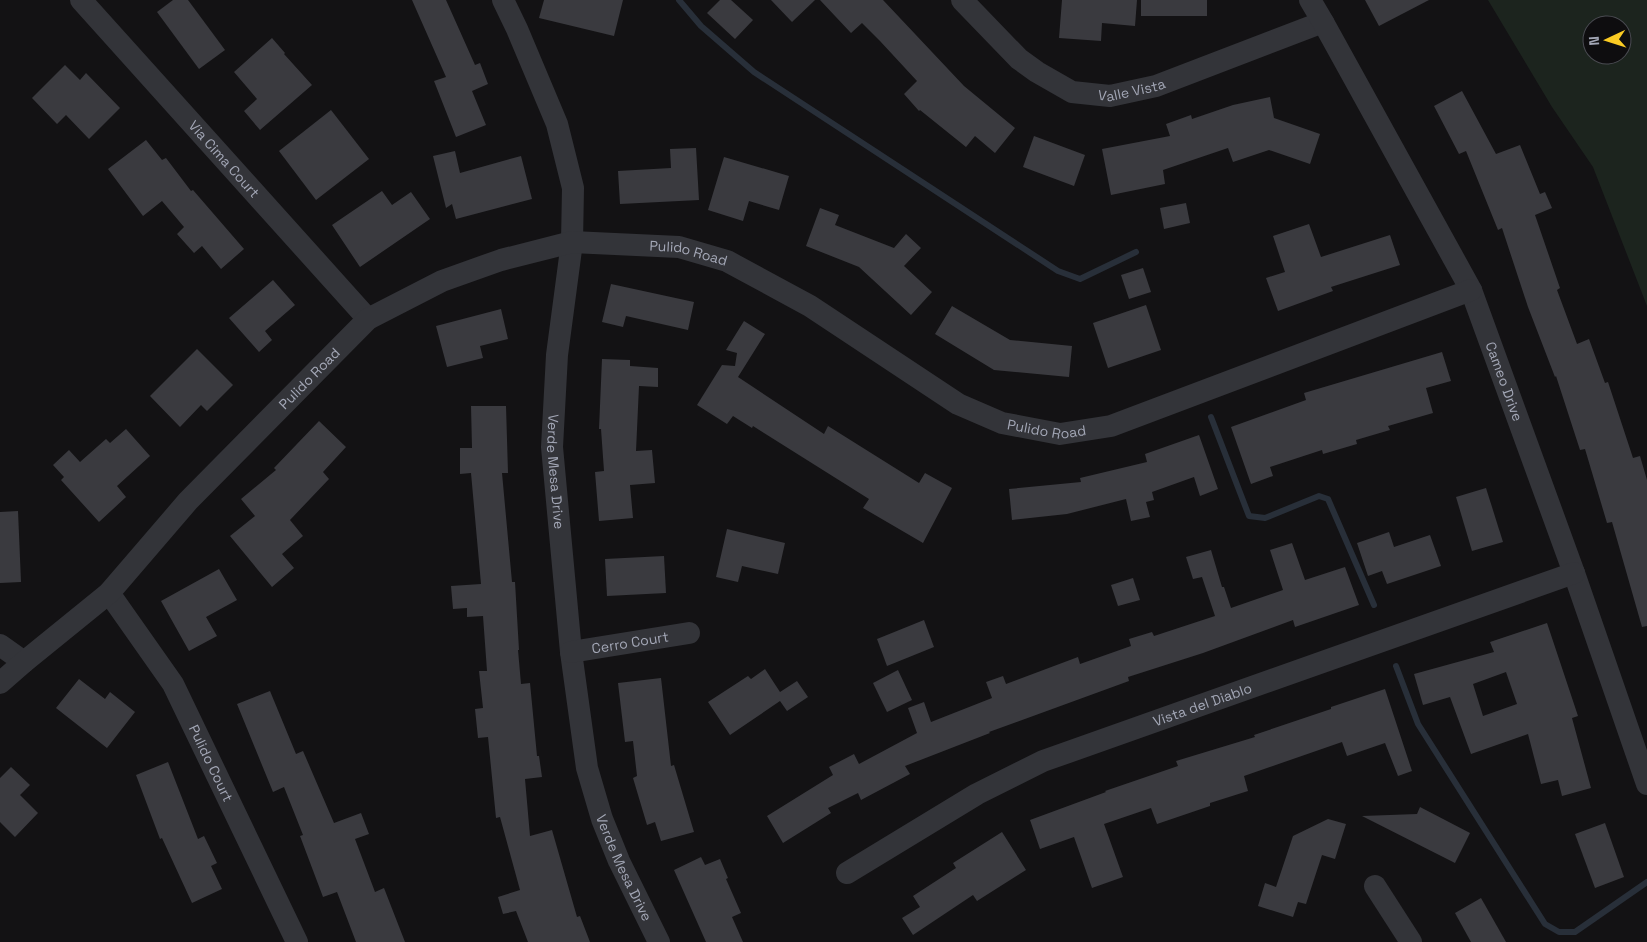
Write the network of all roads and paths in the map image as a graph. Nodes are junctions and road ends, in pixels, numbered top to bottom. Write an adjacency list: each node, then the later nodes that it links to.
1 (81, 0): 8 (street, Via Cima Court)
2 (503, 0): 6 (street, Verde Mesa Drive)
3 (962, 0): 5 (street, Valle Vista)
4 (1310, 0): 5 (street, Cameo Drive)
5 (1324, 22): 7 (street, Cameo Drive)
6 (572, 242): 7 (street, Pulido Road); 8 (street, Pulido Road); 13 (street, Verde Mesa Drive)
7 (1471, 290): 9 (street, Cameo Drive)
8 (368, 319): 10 (street, Pulido Road)
9 (1574, 573): 16 (street, Cameo Drive); 17 (street, Vista del Diablo)
10 (109, 593): 14 (street, Pulido Road); 19 (street, Pulido Court)
11 (689, 633): 13 (street, Cerro Court)
12 (0, 645): 14 (street)
13 (571, 652): 20 (street, Verde Mesa Drive)
14 (24, 662): 15 (street, Pulido Road)
15 (0, 683)
16 (1647, 784)
17 (847, 873)
18 (1374, 886): 21 (street)
19 (297, 942)
20 (659, 942)
21 (1411, 942)

